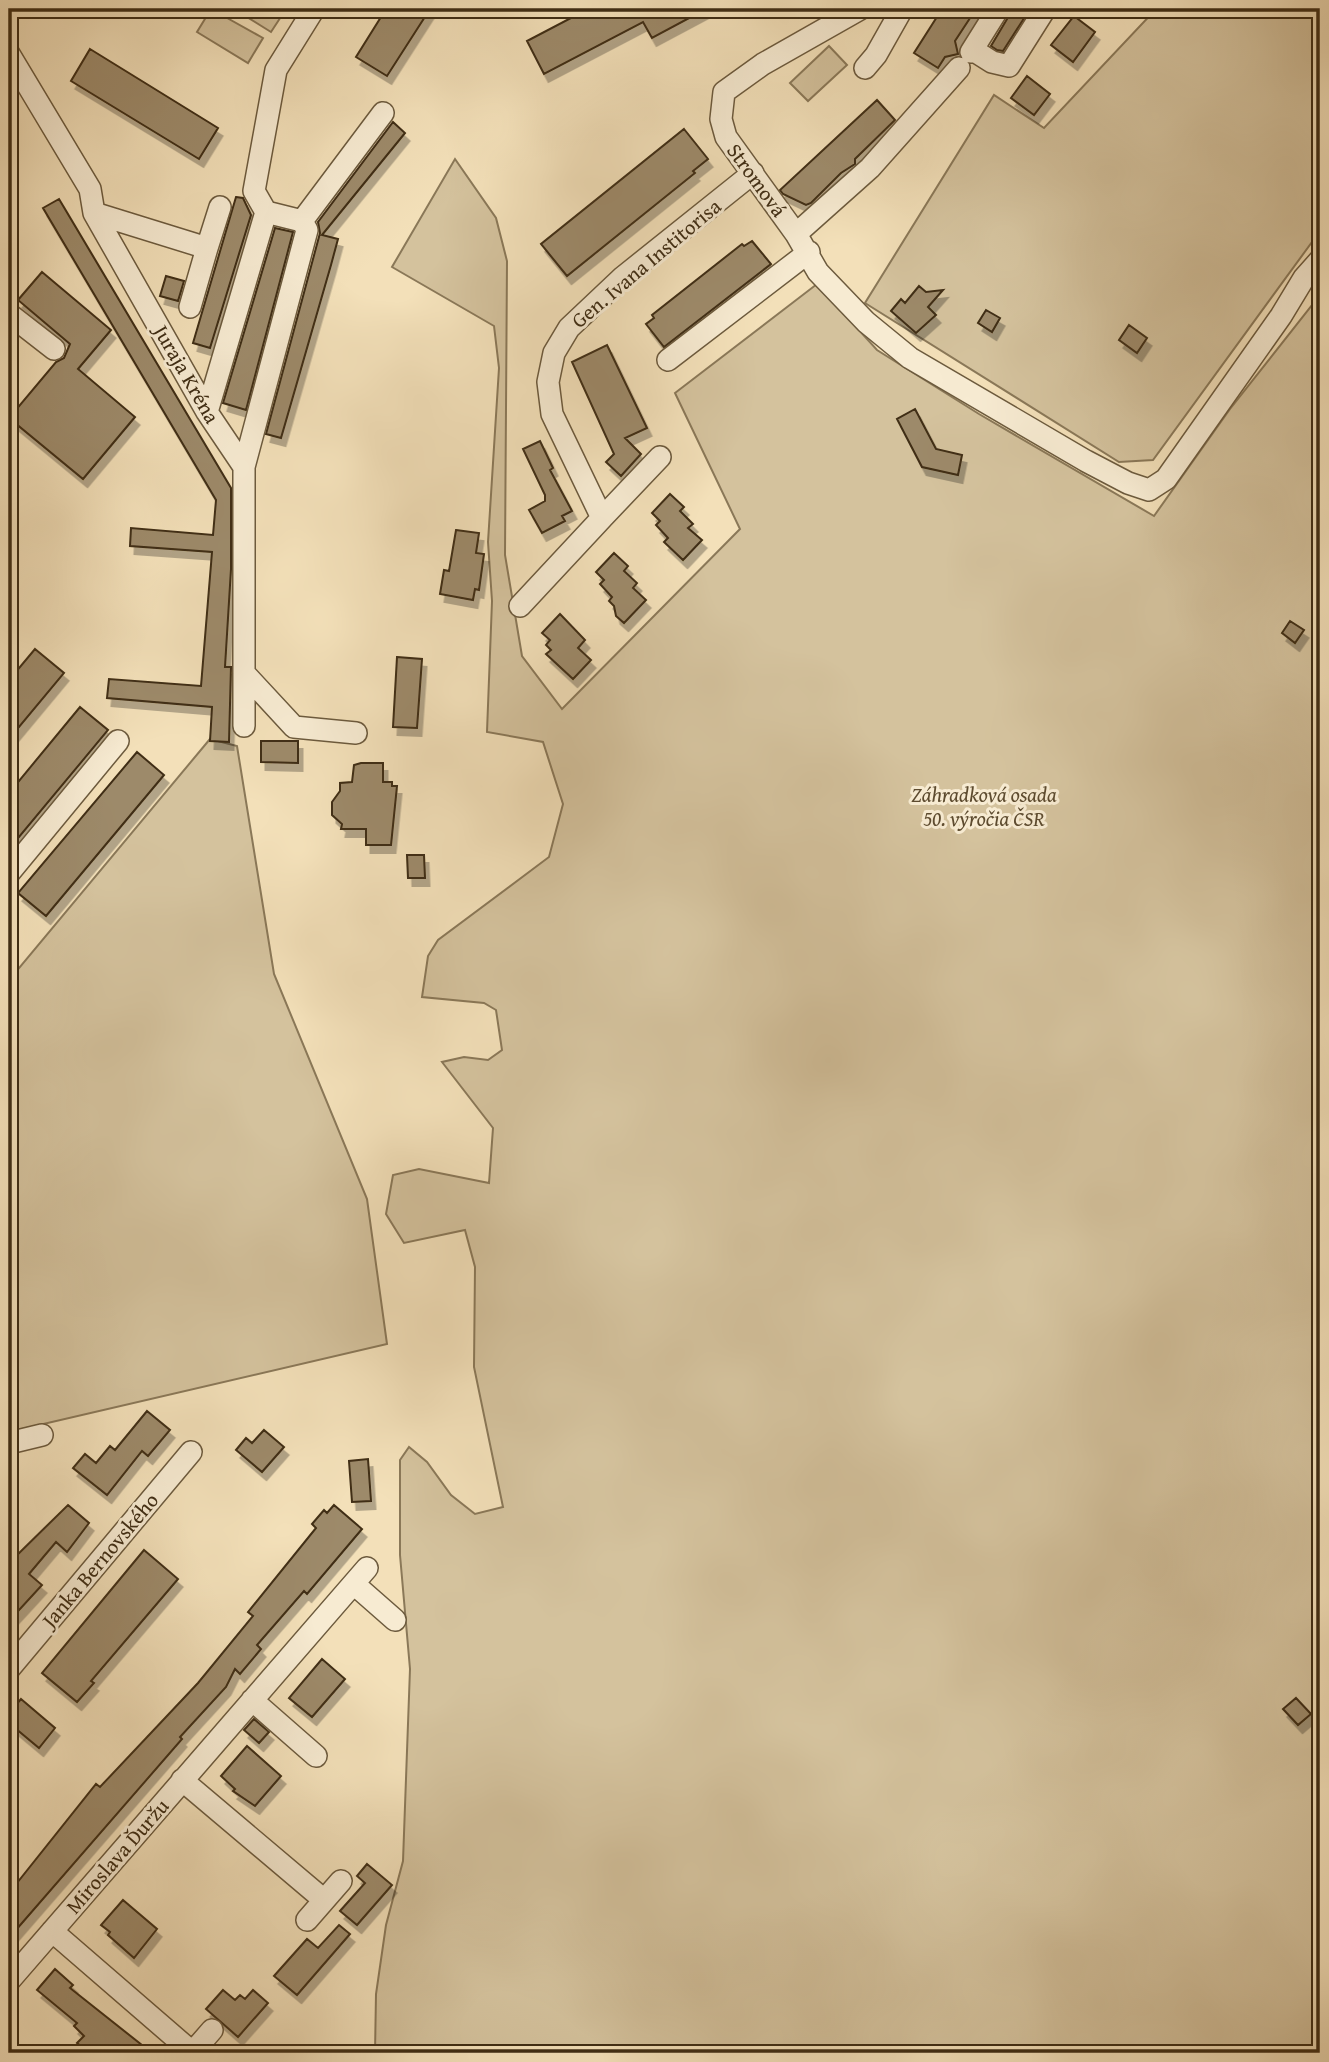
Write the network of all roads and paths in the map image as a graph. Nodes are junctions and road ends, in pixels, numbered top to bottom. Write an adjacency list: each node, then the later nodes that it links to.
1 (314, 9): 12 (street)
2 (860, 9): 10 (street, Stromová)
3 (902, 9): 8 (street)
4 (998, 9): 7 (street, Stromová)
5 (1045, 9): 7 (street)
6 (9, 54): 13 (street, Juraja Kréna)
7 (968, 57): 15 (street, Stromová)
8 (865, 68)
9 (383, 113): 14 (street)
10 (753, 173): 15 (street, Stromová); 26 (street, Gen. Ivana Institorisa)
11 (220, 207): 16 (street)
12 (266, 212): 14 (street); 23 (street)
13 (94, 213): 16 (street); 23 (street, Juraja Kréna)
14 (302, 221): 25 (street)
15 (796, 234): 17 (street)
16 (207, 248): 19 (street)
17 (809, 252): 18 (street); 22 (street)
18 (1320, 260)
19 (190, 307)
20 (9, 314): 21 (street)
21 (54, 349)
22 (668, 360)
23 (207, 412): 25 (street, Juraja Kréna)
24 (660, 457): 26 (street)
25 (244, 467): 28 (street)
26 (602, 518): 27 (street)
27 (520, 606)
28 (244, 673): 29 (street); 30 (street)
29 (244, 726)
30 (356, 733)
31 (118, 741): 32 (street)
32 (9, 873)
33 (42, 1435): 34 (street)
34 (9, 1443)
35 (191, 1452): 37 (street, Janka Bernovského)
36 (395, 1620): 38 (street, Miroslava Ďuržu)
37 (9, 1668)
38 (252, 1700): 39 (street); 40 (street, Miroslava Ďuržu)
39 (316, 1756)
40 (182, 1780): 42 (street, Miroslava Ďuržu); 44 (street, Miroslava Ďuržu)
41 (341, 1881): 42 (street)
42 (324, 1900): 43 (street)
43 (307, 1920)
44 (52, 1931): 45 (street, Miroslava Ďuržu); 47 (street, Miroslava Ďuržu)
45 (9, 1981)
46 (212, 2030): 47 (street, Miroslava Ďuržu)
47 (192, 2053)

